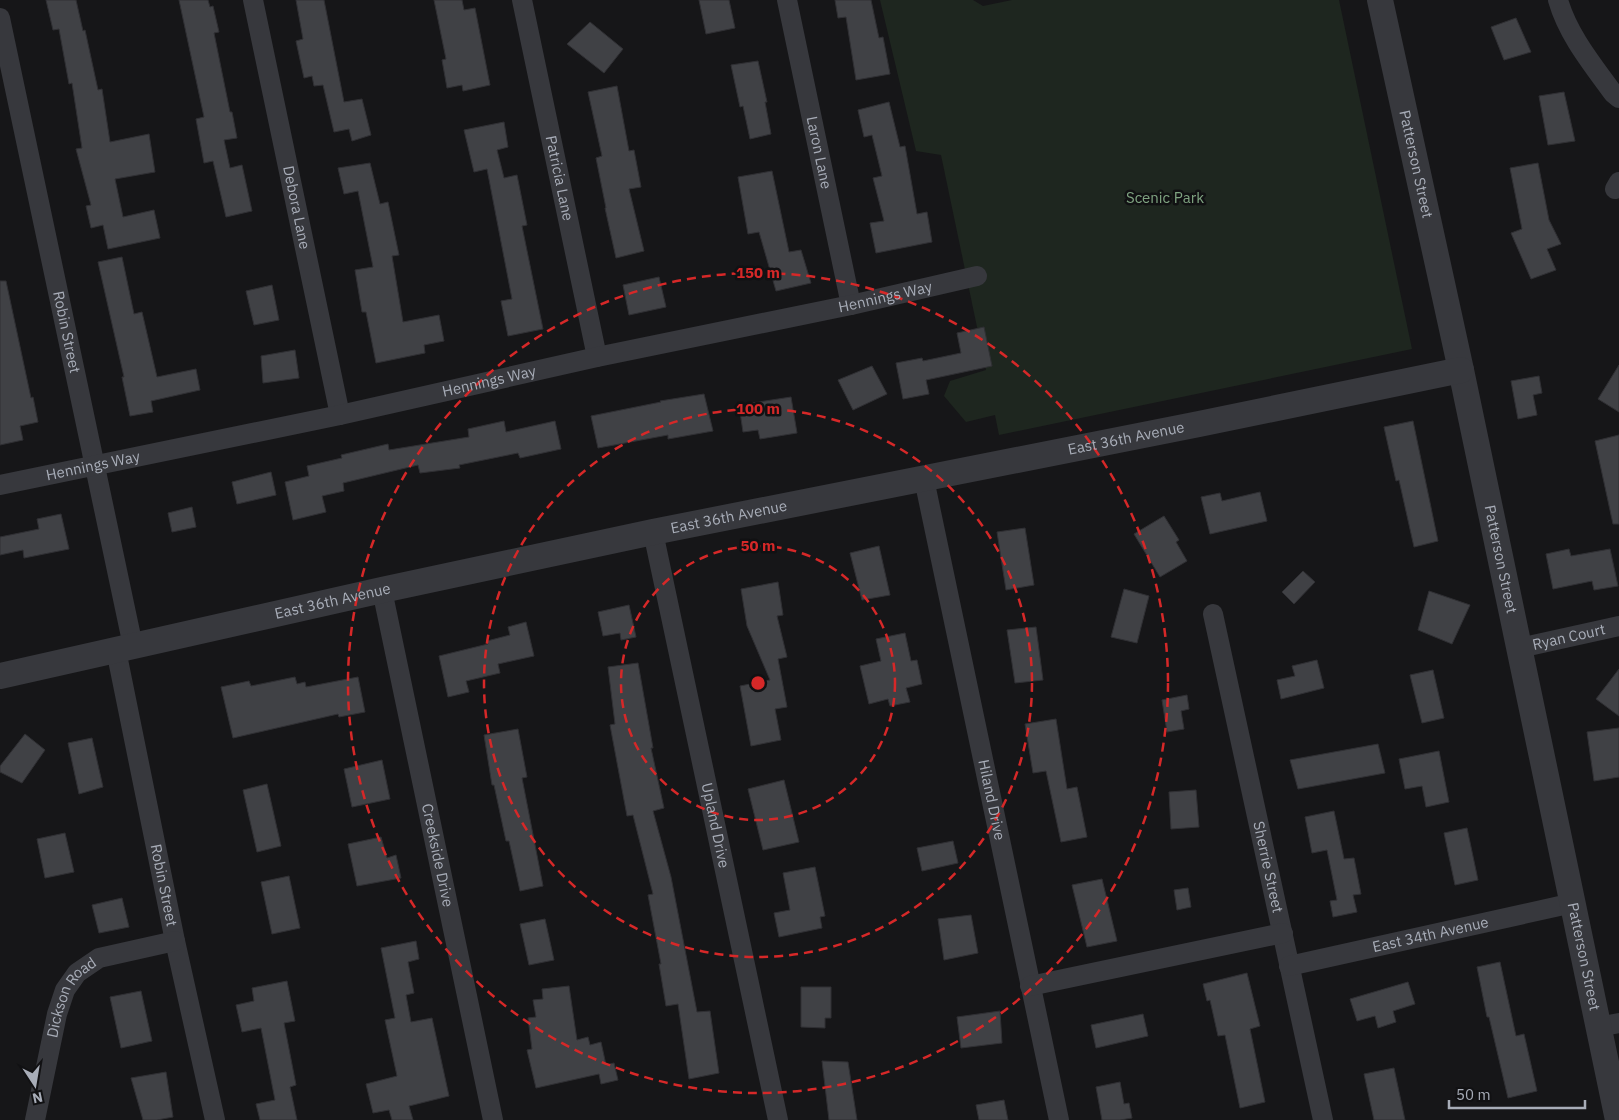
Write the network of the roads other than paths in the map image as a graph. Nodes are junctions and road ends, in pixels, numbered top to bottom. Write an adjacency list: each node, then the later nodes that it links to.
1 (253, 0): 12 (street, Debora Lane)
2 (522, 0): 10 (street, Patricia Lane)
3 (787, 0): 9 (street, Laron Lane)
4 (1380, 0): 11 (street, Patterson Street)
5 (1558, 0): 7 (street)
6 (0, 18): 13 (street, Robin Street)
7 (1619, 98)
8 (978, 276): 9 (street, Hennings Way)
9 (852, 305): 10 (street, Hennings Way)
10 (596, 357): 12 (street, Hennings Way)
11 (1461, 370): 14 (street, East 36th Avenue); 21 (street, Patterson Street)
12 (340, 415): 13 (street, Hennings Way)
13 (94, 466): 15 (street, Hennings Way); 20 (street, Robin Street)
14 (924, 479): 16 (street, East 36th Avenue); 27 (street, Hiland Drive)
15 (0, 485)
16 (653, 532): 17 (street, East 36th Avenue); 32 (street, Upland Drive)
17 (382, 590): 20 (street, East 36th Avenue); 31 (street, Creekside Drive)
18 (1213, 614): 24 (street, Sherrie Street)
19 (1619, 626): 21 (street, Ryan Court)
20 (124, 648): 22 (street, East 36th Avenue); 25 (street, Robin Street)
21 (1519, 648): 23 (street, Patterson Street)
22 (0, 676)
23 (1573, 902): 26 (street, East 34th Avenue); 28 (street, Patterson Street)
24 (1283, 933): 26 (street, Sherrie Street); 27 (street)
25 (176, 941): 29 (street, Dickson Road); 30 (street, Robin Street)
26 (1289, 966): 34 (street, Sherrie Street)
27 (1030, 986): 33 (street, Hiland Drive)
28 (1608, 1025): 35 (street, Patterson Street)
29 (35, 1120)
30 (215, 1120)
31 (493, 1120)
32 (778, 1120)
33 (1059, 1120)
34 (1323, 1120)
35 (1618, 1120)

